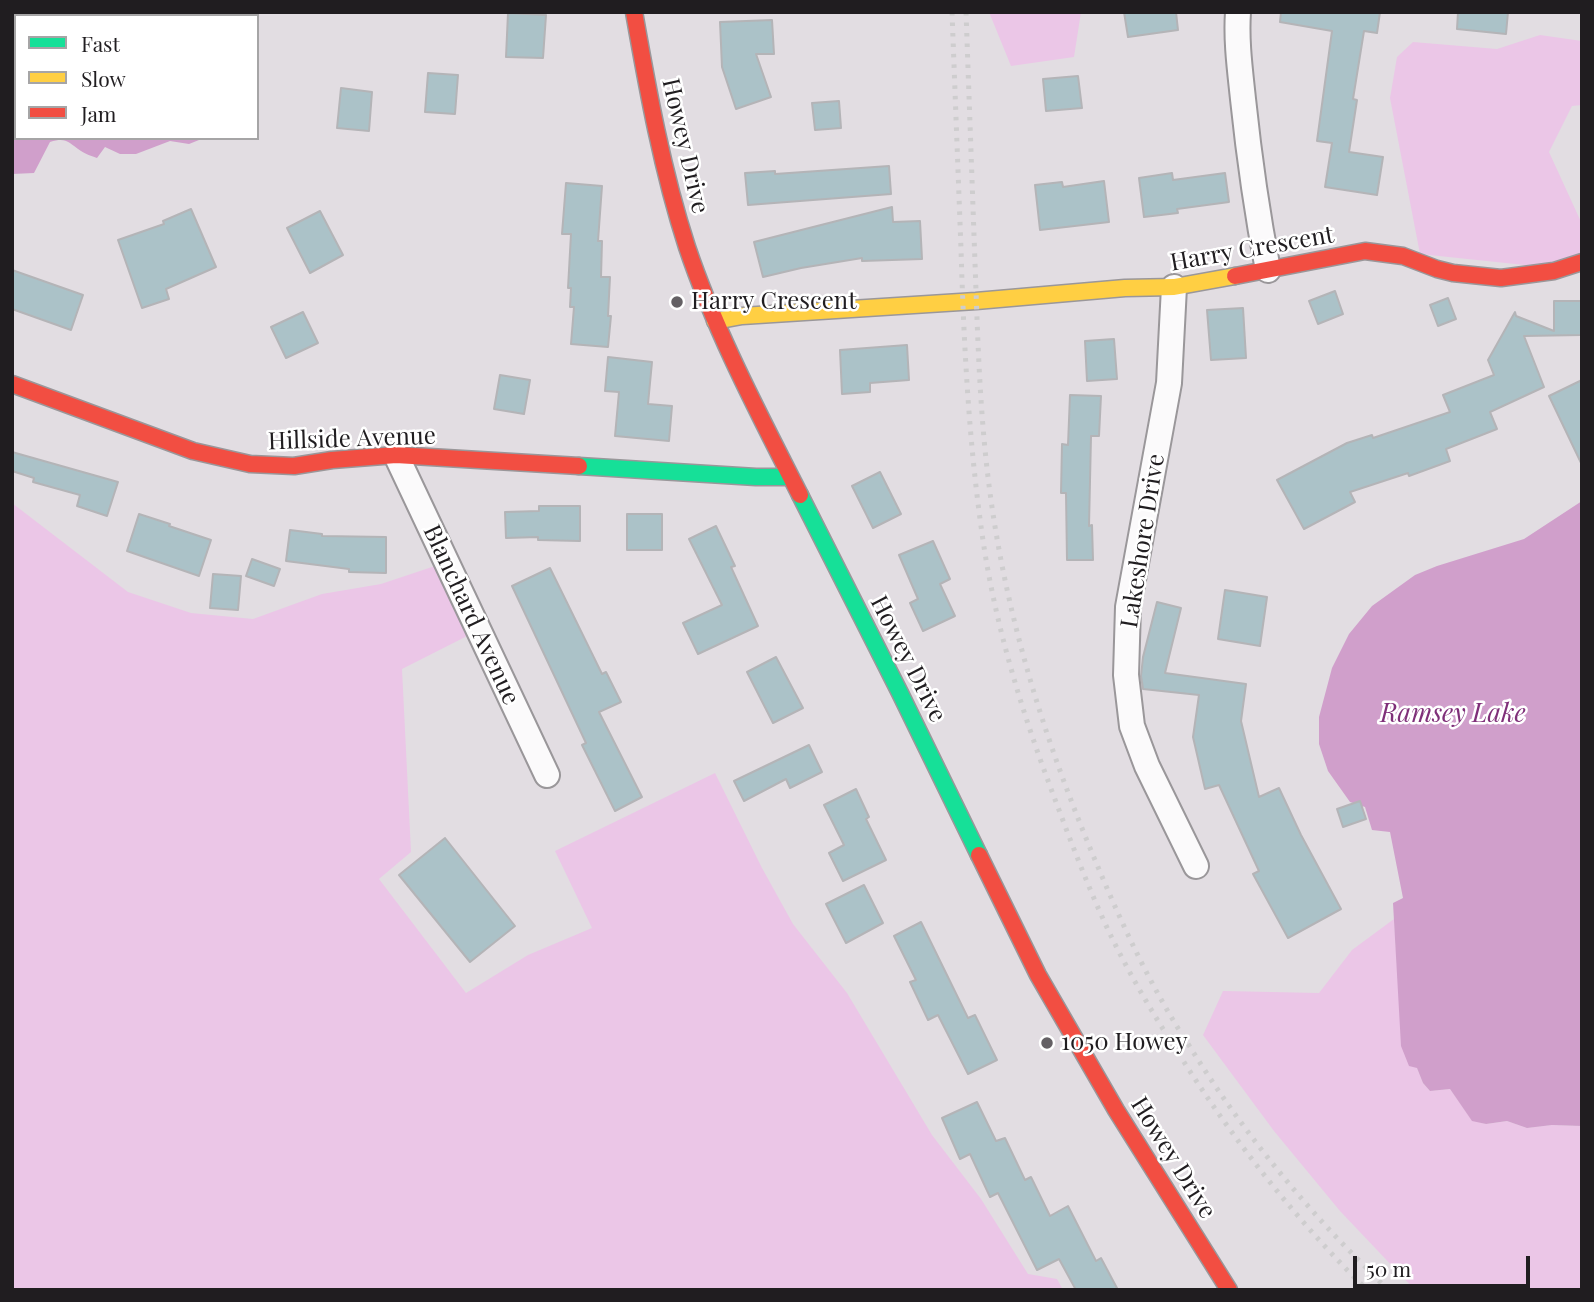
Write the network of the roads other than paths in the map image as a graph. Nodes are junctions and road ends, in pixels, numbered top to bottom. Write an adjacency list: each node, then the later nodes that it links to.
1 (634, 12): 6 (street, Howey Drive)
2 (1238, 12): 4 (street)
3 (1582, 262): 4 (street, Harry Crescent)
4 (1268, 270): 5 (street, Harry Crescent)
5 (1174, 287): 6 (street, Harry Crescent); 11 (street, Lakeshore Drive)
6 (715, 321): 9 (street, Howey Drive)
7 (12, 384): 8 (street, Hillside Avenue)
8 (396, 455): 9 (street, Hillside Avenue); 10 (street, Blanchard Avenue)
9 (790, 477): 12 (street, Howey Drive)
10 (547, 775)
11 (1196, 866)
12 (1229, 1290)

